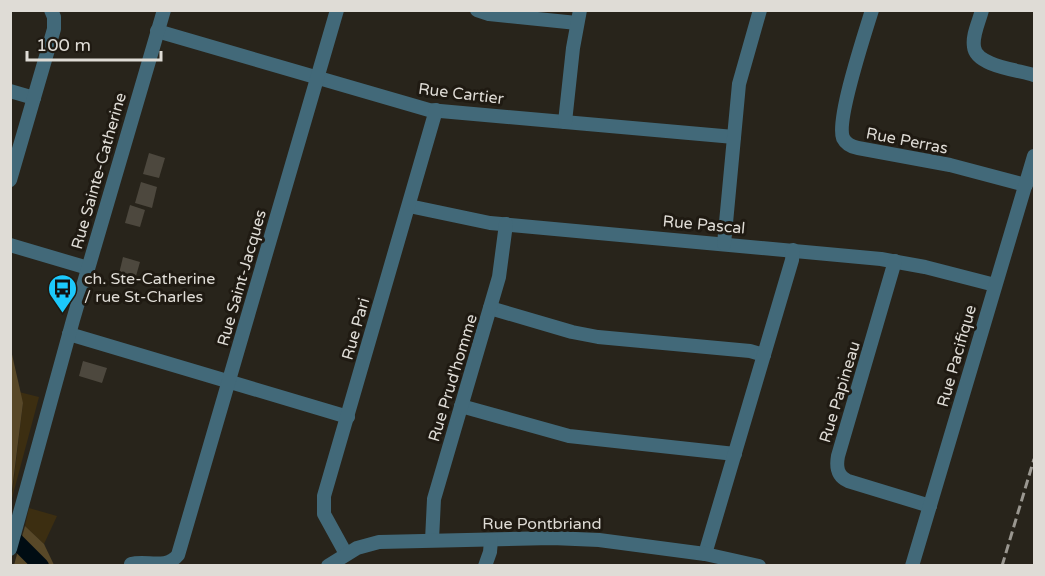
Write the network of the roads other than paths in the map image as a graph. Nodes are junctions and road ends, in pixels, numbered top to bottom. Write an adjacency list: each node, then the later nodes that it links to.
1 (51, 10): 13 (street)
2 (164, 10): 9 (street, Rue Sainte-Catherine)
3 (337, 10): 11 (street, Rue Saint-Jacques)
4 (477, 10): 8 (street)
5 (760, 10): 16 (street)
6 (872, 10): 19 (street, Rue Perras)
7 (982, 10): 10 (street)
8 (579, 17): 15 (street)
9 (158, 31): 11 (street, Rue Cartier); 26 (street, Rue Sainte-Catherine)
10 (1035, 75)
11 (317, 78): 14 (street, Rue Cartier); 31 (street, Rue Saint-Jacques)
12 (10, 91): 13 (street)
13 (34, 98): 18 (street)
14 (436, 110): 15 (street, Rue Cartier); 20 (street, Rue Pari)
15 (565, 122): 16 (street, Rue Cartier)
16 (734, 137): 22 (street)
17 (1035, 156): 19 (street, Rue Pacifique)
18 (10, 180)
19 (1026, 185): 27 (street, Rue Pacifique)
20 (409, 206): 21 (street, Rue Pascal); 33 (street, Rue Pari)
21 (506, 224): 22 (street, Rue Pascal); 28 (street, Rue Prud'homme)
22 (724, 244): 24 (street, Rue Pascal)
23 (10, 245): 26 (street)
24 (794, 250): 25 (street, Rue Pascal); 30 (street)
25 (895, 261): 27 (street, Rue Pascal); 35 (street, Rue Papineau)
26 (88, 268): 29 (street, Rue Sainte-Catherine)
27 (995, 285): 35 (street, Rue Pacifique)
28 (490, 308): 30 (street); 32 (street, Rue Prud'homme)
29 (69, 334): 31 (street); 38 (street, Rue Sainte-Catherine)
30 (764, 355): 34 (street)
31 (229, 381): 33 (street); 41 (street, Rue Saint-Jacques)
32 (461, 406): 34 (street); 36 (street, Rue Prud'homme)
33 (348, 417): 39 (street, Rue Pari)
34 (735, 454): 40 (street)
35 (930, 506): 45 (street, Rue Pacifique)
36 (432, 540): 37 (street, Rue Pontbriand); 39 (street, Rue Pontbriand)
37 (490, 540): 40 (street, Rue Pontbriand); 43 (street)
38 (10, 549)
39 (346, 554): 42 (street, Rue Pontbriand)
40 (705, 554): 44 (street, Rue Pontbriand)
41 (131, 564)
42 (328, 566)
43 (485, 566)
44 (759, 566)
45 (912, 566)

